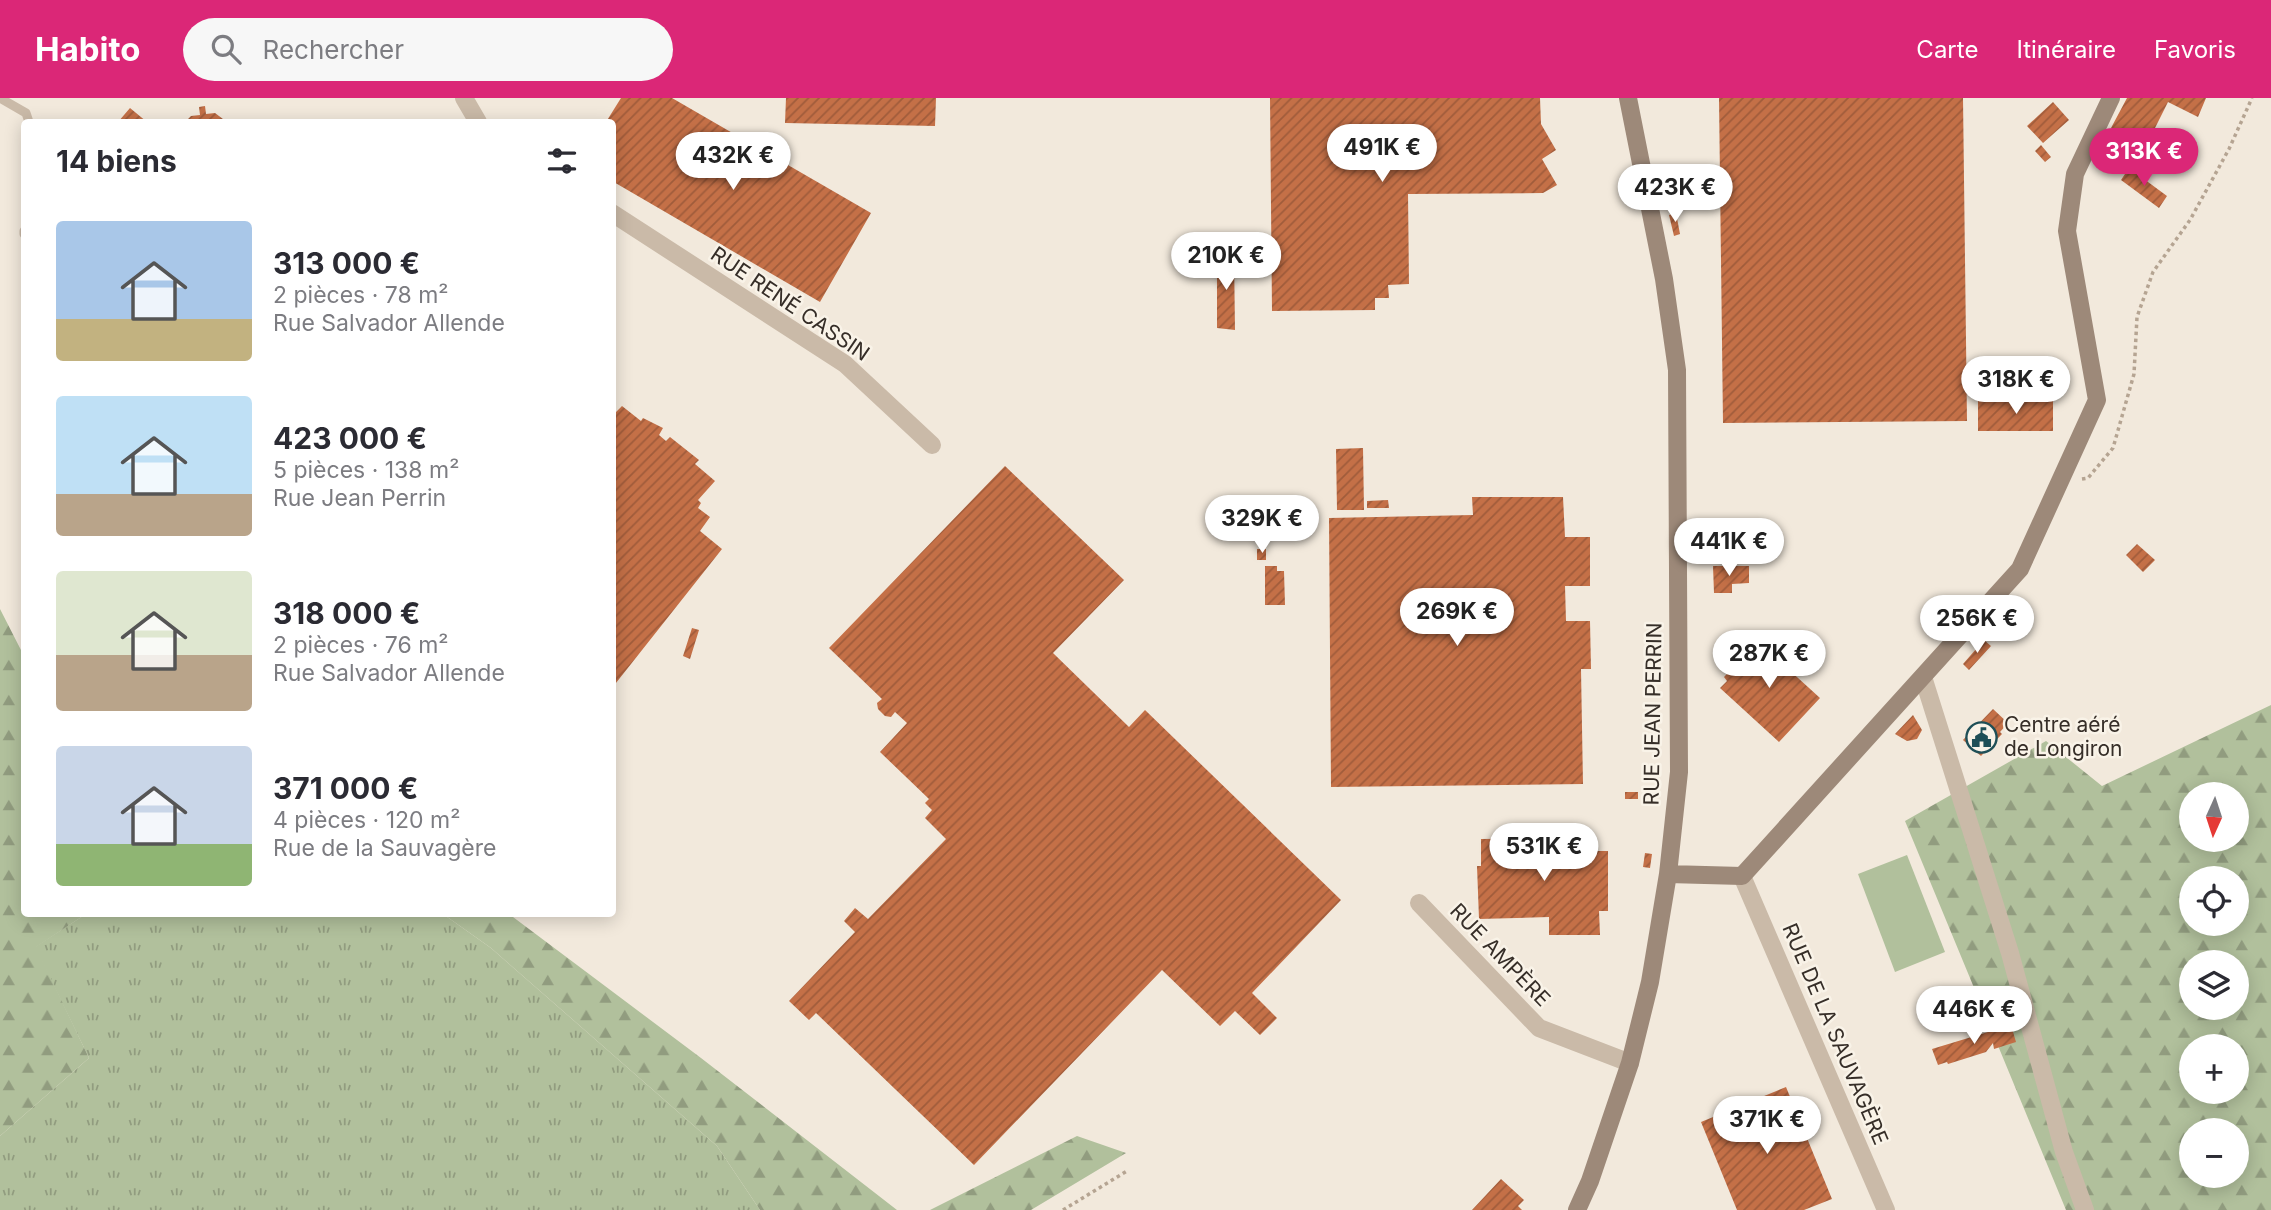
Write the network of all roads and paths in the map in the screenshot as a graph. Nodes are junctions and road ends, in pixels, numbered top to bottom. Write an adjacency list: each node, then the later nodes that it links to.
1 (464, 98): 7 (street)
2 (1628, 98): 12 (street, RUE JEAN PERRIN)
3 (2111, 98): 10 (street)
4 (2252, 98): 10 (path)
5 (0, 99): 6 (lane)
6 (28, 119)
7 (476, 119)
8 (616, 215): 9 (street, RUE RENÉ CASSIN)
9 (932, 445)
10 (2059, 482): 11 (street)
11 (1923, 677): 13 (street); 20 (street)
12 (1668, 874): 13 (street); 15 (street, RUE JEAN PERRIN)
13 (1742, 876): 19 (street, RUE DE LA SAUVAGÈRE)
14 (1419, 902): 15 (street, RUE AMPÈRE)
15 (1630, 1063): 18 (street, RUE JEAN PERRIN)
16 (1127, 1171): 17 (path)
17 (1063, 1210)
18 (1577, 1210)
19 (1886, 1210)
20 (2085, 1210)

